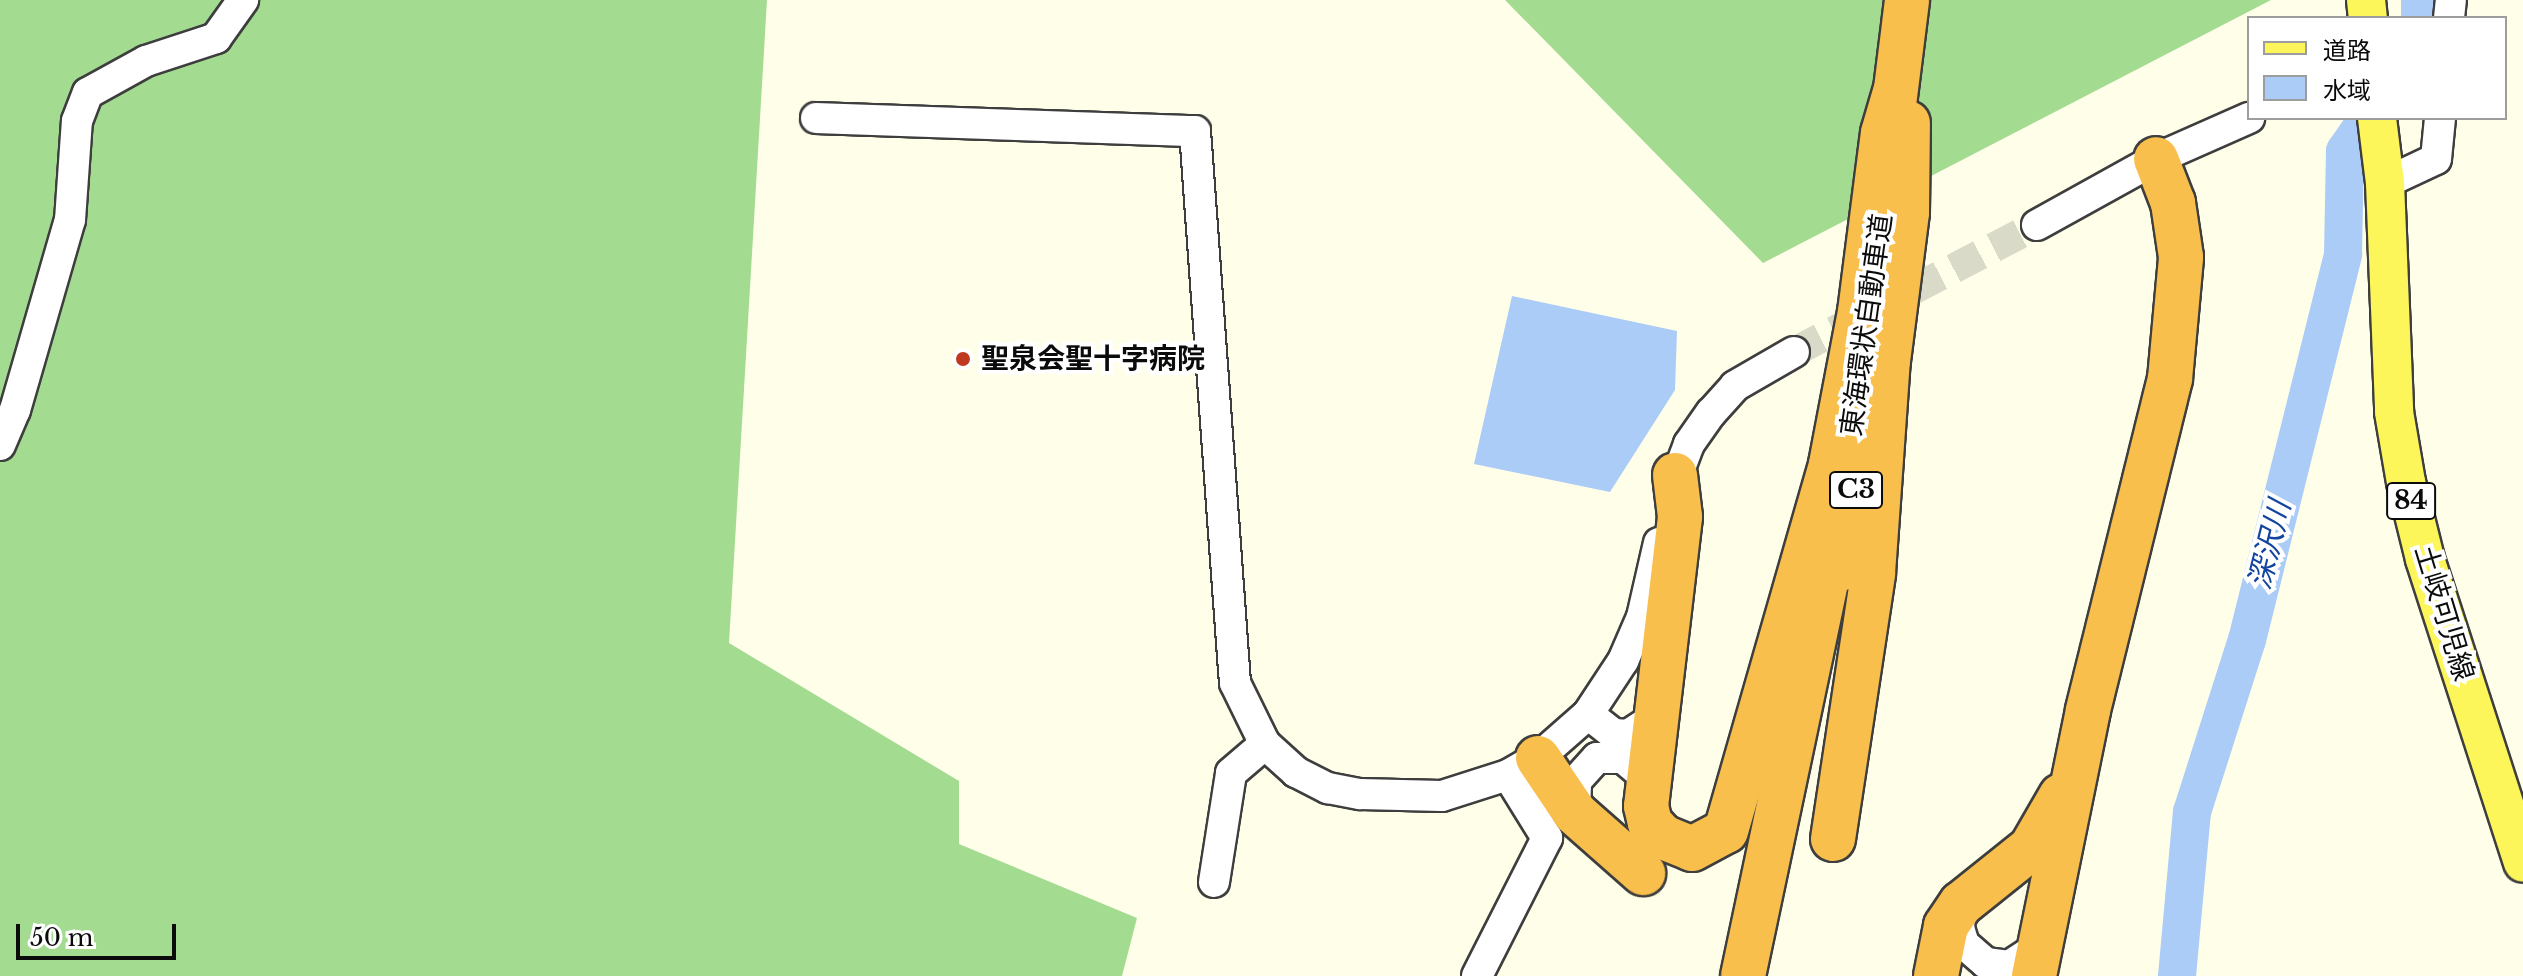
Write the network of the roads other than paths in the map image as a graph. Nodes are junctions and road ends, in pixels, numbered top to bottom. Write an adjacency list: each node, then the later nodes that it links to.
1 (243, 0): 13 (street)
2 (1907, 0): 4 (highway, 東海環状自動車道 / C3)
3 (1924, 0): 4 (highway, 東海環状自動車道 / C3)
4 (1902, 107): 20 (highway); 22 (highway); 29 (highway, 東海環状自動車道 / C3); 30 (highway, 東海環状自動車道 / C3)
5 (816, 118): 18 (street)
6 (2247, 119): 9 (street)
7 (2378, 120): 10 (main road, 土岐可児線 / 84)
8 (2440, 120): 10 (street)
9 (2156, 159): 11 (street); 15 (highway)
10 (2385, 183): 23 (main road, 土岐可児線 / 84)
11 (2037, 225)
12 (1794, 352): 14 (street)
13 (0, 445)
14 (1675, 475): 16 (street); 17 (highway)
15 (2088, 710): 26 (highway); 27 (highway)
16 (1588, 714): 17 (street); 19 (street)
17 (1654, 718): 20 (highway)
18 (1265, 744): 19 (street); 25 (street)
19 (1523, 767): 21 (highway); 28 (street)
20 (1648, 779): 21 (street)
21 (1575, 813): 24 (highway)
22 (1833, 839)
23 (2523, 863)
24 (1643, 873)
25 (1214, 882)
26 (1961, 904): 27 (street); 31 (highway)
27 (2037, 961)
28 (1477, 976)
29 (1743, 976)
30 (1763, 976)
31 (1936, 976)

